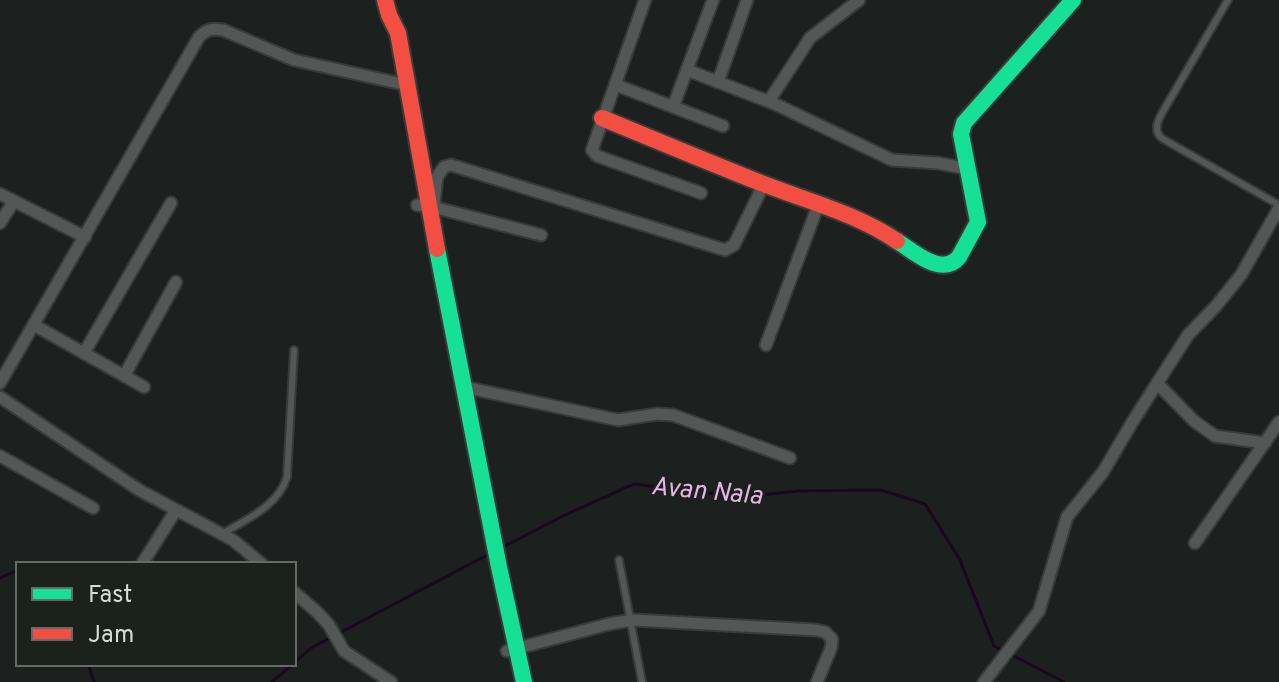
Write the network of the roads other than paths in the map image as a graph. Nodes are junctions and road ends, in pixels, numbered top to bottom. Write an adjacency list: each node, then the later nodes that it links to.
1 (645, 0): 11 (street)
2 (747, 0): 9 (street)
3 (859, 0): 12 (street)
4 (1073, 0): 16 (main road)
5 (1228, 0): 24 (lane)
6 (709, 1): 8 (street)
7 (387, 8): 10 (main road)
8 (687, 70): 9 (street); 13 (street)
9 (718, 82): 12 (street)
10 (402, 84): 23 (main road); 27 (street)
11 (616, 85): 13 (street); 14 (street)
12 (769, 101): 16 (street)
13 (673, 107): 15 (street)
14 (602, 118): 17 (main road); 18 (street)
15 (723, 126)
16 (968, 169): 22 (main road)
17 (764, 184): 22 (main road); 23 (street)
18 (701, 193)
19 (0, 194): 20 (street)
20 (14, 201): 25 (street); 27 (street)
21 (171, 203): 32 (street)
22 (819, 203): 30 (street)
23 (427, 206): 26 (street); 37 (main road); 45 (main road)
24 (1279, 206): 35 (street)
25 (0, 223)
26 (541, 235)
27 (85, 237): 29 (street)
28 (176, 282): 33 (street)
29 (34, 325): 32 (street); 34 (street)
30 (766, 345)
31 (294, 350): 46 (lane)
32 (84, 353): 33 (street)
33 (124, 376): 36 (street)
34 (0, 383)
35 (1157, 383): 40 (street); 59 (street)
36 (144, 387)
37 (464, 387): 42 (street); 45 (main road)
38 (0, 397): 44 (street)
39 (1279, 422): 40 (street)
40 (1265, 443): 47 (street)
41 (0, 456): 43 (street)
42 (790, 458)
43 (93, 508)
44 (176, 510): 46 (street); 49 (street)
45 (485, 515): 53 (main road)
46 (222, 534): 50 (street)
47 (1195, 543)
48 (619, 560): 52 (lane)
49 (143, 562)
50 (260, 562)
51 (296, 594): 54 (street)
52 (630, 621): 53 (street); 57 (lane); 58 (street)
53 (512, 650): 55 (main road); 56 (main road)
54 (391, 682)
55 (513, 682)
56 (524, 682)
57 (642, 682)
58 (817, 682)
59 (984, 682)

